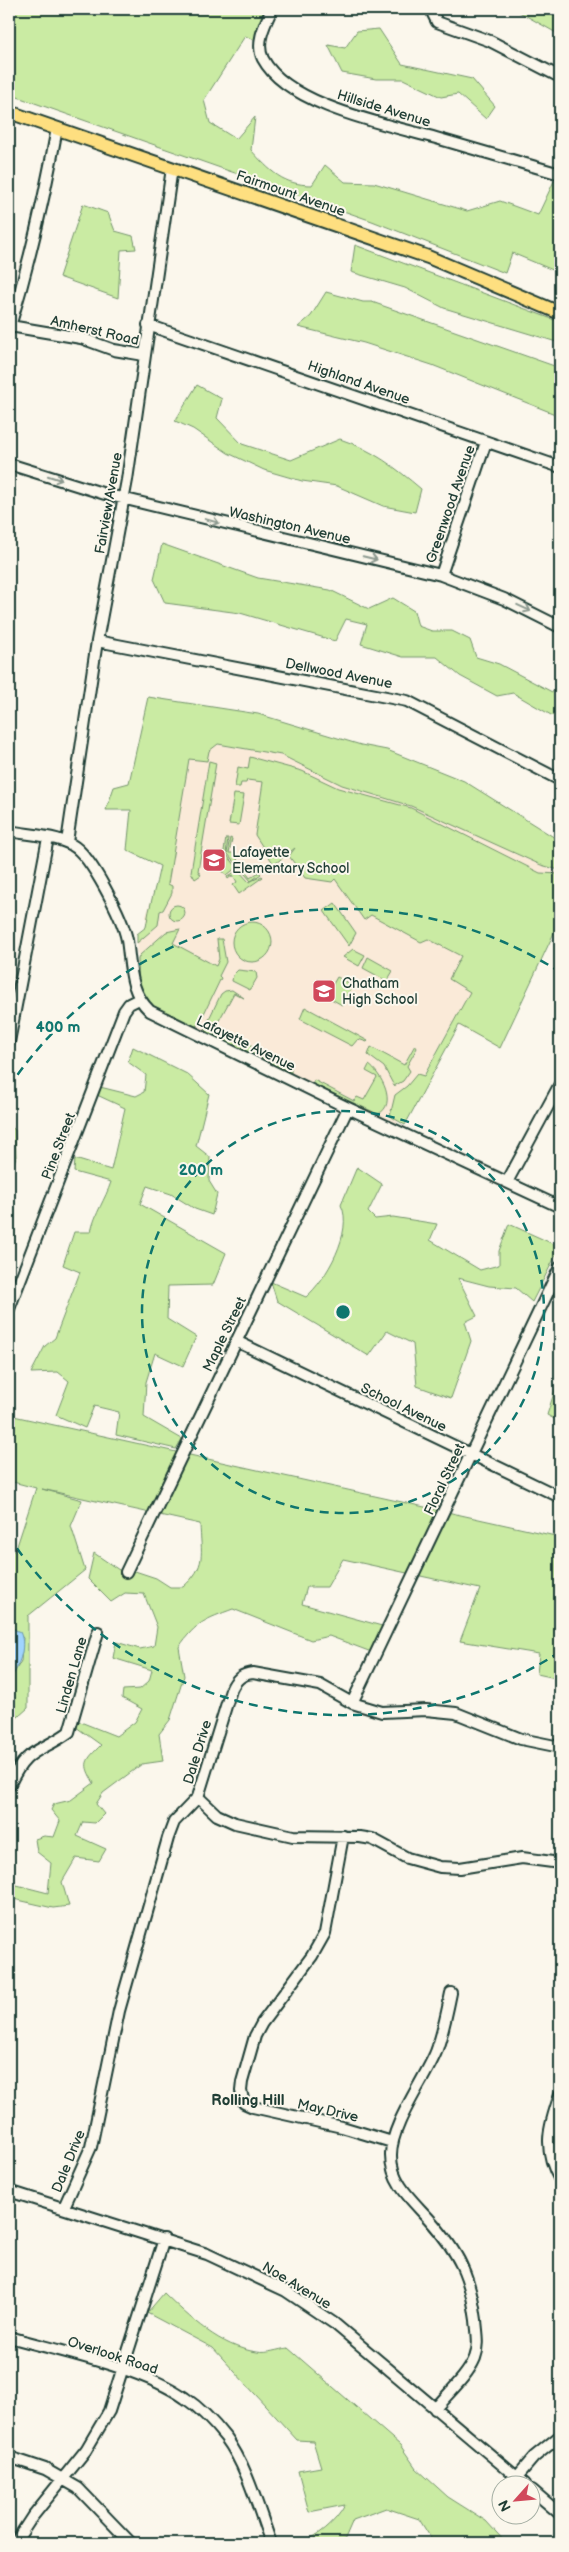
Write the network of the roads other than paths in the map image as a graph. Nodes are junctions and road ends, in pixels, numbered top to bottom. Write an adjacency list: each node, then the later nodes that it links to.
1 (272, 9): 7 (street, Hillside Avenue)
2 (433, 14): 3 (street)
3 (560, 77)
4 (9, 112): 5 (main road, Fairmount Avenue)
5 (57, 128): 6 (main road, Fairmount Avenue); 10 (street)
6 (172, 168): 8 (main road, Fairmount Avenue); 9 (street, Fairview Avenue)
7 (560, 174)
8 (560, 313)
9 (148, 325): 11 (street, Fairview Avenue); 12 (street, Highland Avenue)
10 (9, 328): 11 (street, Amherst Road)
11 (144, 355): 15 (street, Fairview Avenue)
12 (486, 442): 14 (street, Highland Avenue); 16 (street, Greenwood Avenue)
13 (9, 464): 15 (street, Washington Avenue, one-way to 15)
14 (560, 467)
15 (123, 498): 16 (street, Washington Avenue, one-way to 16); 18 (street, Fairview Avenue)
16 (441, 575): 17 (street, Washington Avenue, one-way to 17)
17 (560, 627)
18 (97, 641): 19 (street, Dellwood Avenue); 22 (street, Fairview Avenue)
19 (560, 780)
20 (9, 831): 21 (street, Lafayette Avenue)
21 (48, 838): 22 (street, Lafayette Avenue); 24 (street)
22 (67, 842): 23 (street, Lafayette Avenue)
23 (139, 999): 26 (street, Lafayette Avenue); 30 (street, Pine Street)
24 (9, 1042)
25 (560, 1084): 27 (street)
26 (348, 1108): 27 (street, Lafayette Avenue); 31 (street, Maple Street)
27 (507, 1182): 28 (street, Lafayette Avenue)
28 (560, 1207)
29 (560, 1267): 32 (street, Floral Street)
30 (9, 1309)
31 (236, 1341): 32 (street, School Avenue); 34 (street, Maple Street)
32 (471, 1454): 33 (street, School Avenue); 36 (street, Floral Street)
33 (560, 1497)
34 (126, 1572)
35 (98, 1632): 38 (street, Linden Lane)
36 (352, 1703): 37 (street, Dale Drive); 39 (street, Dale Drive)
37 (560, 1747)
38 (9, 1786)
39 (198, 1797): 40 (street); 47 (street, Dale Drive)
40 (343, 1836): 41 (street); 44 (street, May Drive)
41 (560, 1862)
42 (451, 1993): 44 (street)
43 (560, 2095): 45 (street)
44 (392, 2142): 51 (street)
45 (560, 2180)
46 (9, 2191): 47 (street, Noe Avenue)
47 (64, 2207): 48 (street, Noe Avenue)
48 (164, 2239): 50 (street); 51 (street, Noe Avenue)
49 (9, 2337): 50 (street, Overlook Road)
50 (122, 2370): 56 (street); 61 (street, Overlook Road)
51 (435, 2409): 54 (street, Noe Avenue)
52 (560, 2436): 55 (street)
53 (9, 2457): 56 (street)
54 (513, 2474)
55 (520, 2474)
56 (63, 2479): 59 (street); 60 (street)
57 (542, 2499): 58 (street)
58 (560, 2514)
59 (15, 2543)
60 (131, 2543)
61 (271, 2543)

